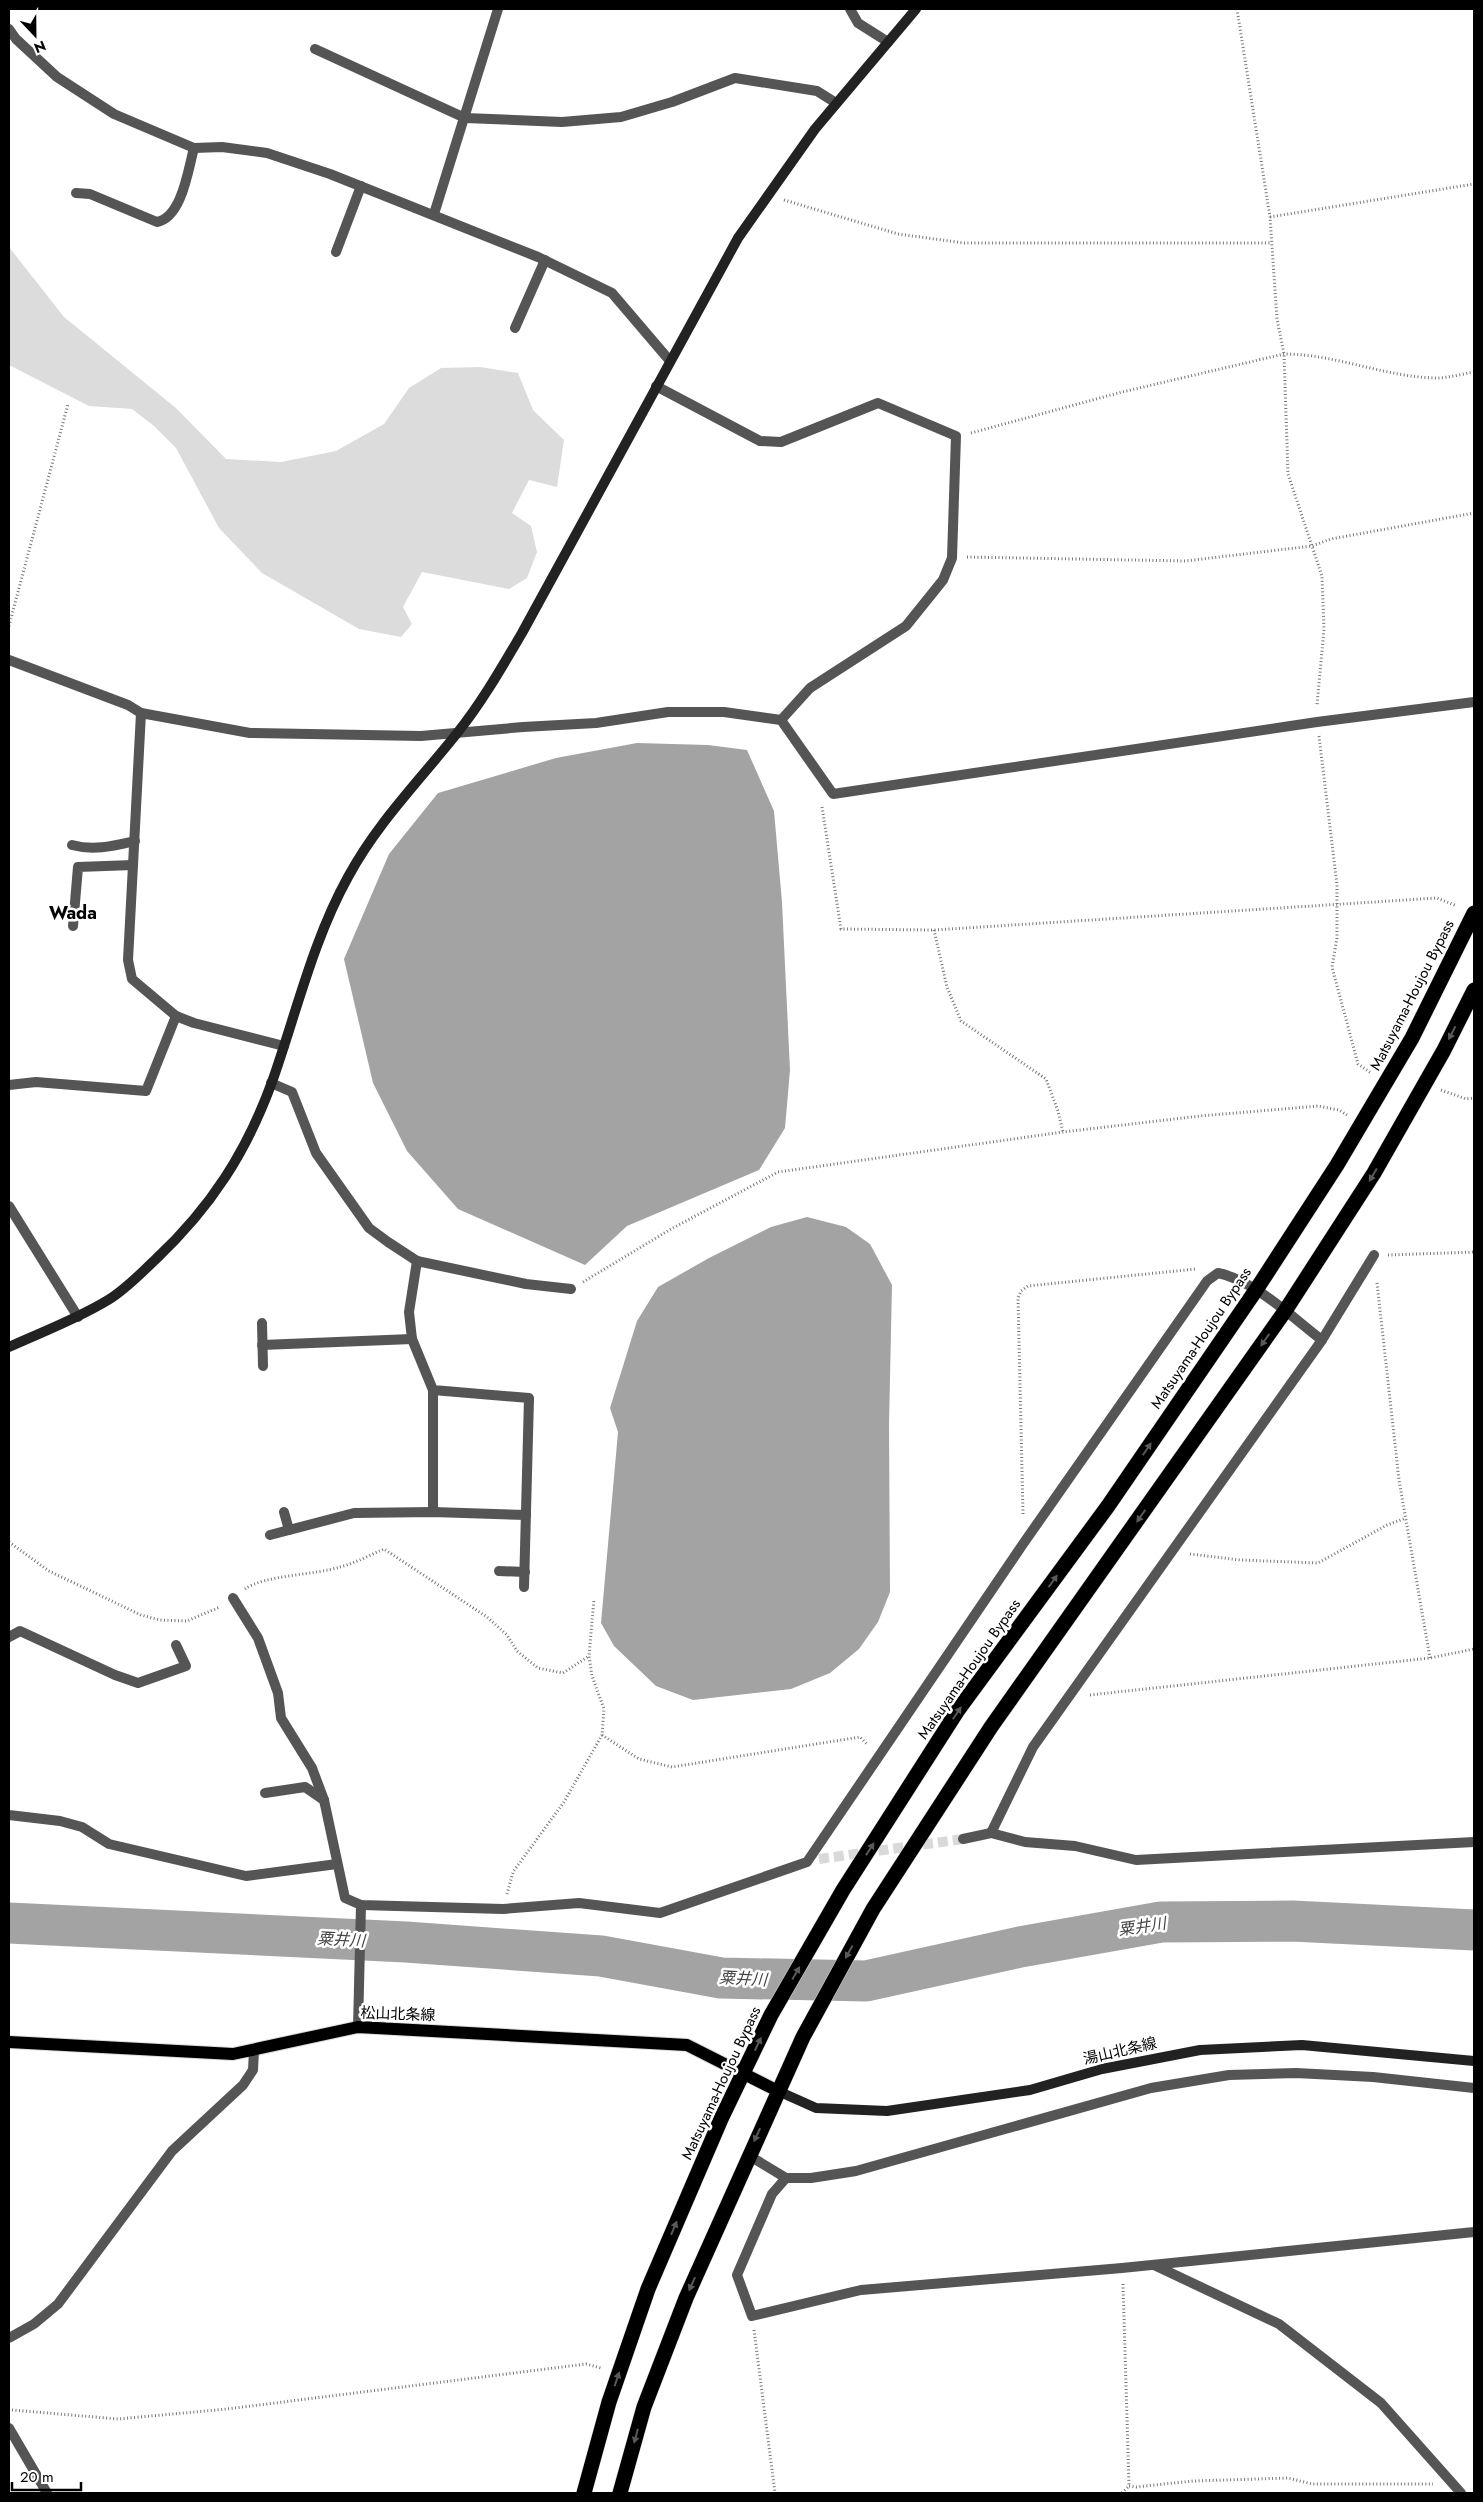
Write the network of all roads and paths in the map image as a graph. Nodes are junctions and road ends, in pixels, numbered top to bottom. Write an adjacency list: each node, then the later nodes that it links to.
1 (498, 9): 9 (street)
2 (850, 9): 6 (street)
3 (916, 9): 6 (street)
4 (1237, 9): 16 (path)
5 (9, 29): 10 (street)
6 (888, 42): 8 (street)
7 (315, 49): 9 (street)
8 (836, 103): 9 (street); 14 (street)
9 (465, 118): 15 (street)
10 (194, 148): 12 (street); 13 (street)
11 (1474, 184): 16 (path)
12 (361, 186): 15 (street); 18 (street)
13 (76, 193)
14 (768, 195): 17 (path); 22 (street)
15 (434, 214): 19 (street)
16 (1270, 216): 17 (path)
17 (1271, 243): 21 (path)
18 (336, 252)
19 (545, 260): 20 (street); 22 (street)
20 (515, 328)
21 (1284, 354): 23 (path); 26 (path); 28 (path)
22 (670, 361): 24 (street)
23 (1474, 372)
24 (656, 386): 26 (street); 36 (street)
25 (68, 404): 30 (path)
26 (956, 436): 29 (street)
27 (1474, 513): 28 (path)
28 (1312, 546): 29 (path); 35 (path)
29 (952, 558): 34 (street)
30 (9, 626)
31 (9, 660): 33 (street)
32 (1474, 702): 35 (street)
33 (141, 713): 36 (street); 38 (street)
34 (781, 720): 36 (street); 37 (street)
35 (1317, 722): 37 (street); 41 (path)
36 (459, 731): 47 (street)
37 (833, 794): 44 (path)
38 (135, 841): 39 (street); 40 (street)
39 (72, 845)
40 (133, 864): 43 (street); 46 (street)
41 (1337, 905): 42 (path); 44 (path); 49 (path)
42 (1474, 913): 49 (highway, Matsuyama-Houjou Bypass)
43 (73, 926)
44 (934, 930): 54 (path)
45 (1474, 990): 50 (highway, one-way to 50)
46 (176, 1016): 47 (street); 51 (street)
47 (284, 1046): 48 (street)
48 (271, 1083): 58 (street); 63 (street)
49 (1386, 1084): 53 (highway, Matsuyama-Houjou Bypass)
50 (1425, 1084): 52 (path); 62 (highway, one-way to 62)
51 (9, 1085)
52 (1474, 1098)
53 (1361, 1126): 54 (path); 61 (highway, Matsuyama-Houjou Bypass)
54 (1063, 1132): 60 (path)
55 (9, 1206): 63 (street)
56 (1474, 1252): 57 (path)
57 (1374, 1255): 66 (street); 74 (path)
58 (417, 1261): 60 (street); 65 (street)
59 (1218, 1274): 61 (street); 78 (street); 78 (path)
60 (571, 1289)
61 (1256, 1290): 62 (street); 108 (highway, Matsuyama-Houjou Bypass, one-way to 61)
62 (1285, 1311): 66 (street); 110 (highway, one-way to 110)
63 (78, 1316): 68 (street)
64 (262, 1324): 67 (street)
65 (412, 1340): 67 (street); 70 (street)
66 (1322, 1340): 79 (street)
67 (262, 1345): 69 (street)
68 (9, 1347)
69 (262, 1366)
70 (432, 1390): 72 (street); 73 (street)
71 (284, 1512): 75 (street)
72 (433, 1512): 73 (street); 75 (street)
73 (526, 1515): 81 (street)
74 (1406, 1518): 79 (path); 89 (path)
75 (289, 1530): 76 (street)
76 (270, 1535)
77 (9, 1542): 83 (path)
78 (1023, 1544): 92 (street)
79 (1173, 1552): 90 (street)
80 (499, 1571): 81 (street)
81 (525, 1572): 82 (street)
82 (524, 1587)
83 (233, 1598): 88 (path); 94 (street)
84 (594, 1599): 88 (path)
85 (9, 1637): 86 (street)
86 (176, 1645)
87 (1474, 1649): 89 (path)
88 (589, 1656): 91 (path)
89 (1430, 1658): 90 (path)
90 (1071, 1696): 96 (street)
91 (602, 1735): 92 (path); 103 (path)
92 (880, 1755): 100 (street)
93 (265, 1793): 94 (street)
94 (324, 1800): 101 (street)
95 (9, 1815): 101 (street)
96 (991, 1833): 97 (street); 98 (street)
97 (964, 1839)
98 (1474, 1842)
99 (819, 1859): 100 (street)
100 (807, 1862): 103 (street)
101 (337, 1864): 102 (street)
102 (361, 1909): 103 (street); 104 (street)
103 (503, 1909)
104 (358, 2027): 106 (main road, 松山北条線); 108 (main road, 松山北条線)
105 (9, 2042): 106 (main road, 松山北条線)
106 (254, 2050): 117 (street)
107 (1474, 2061): 110 (street, 湯山北条線)
108 (744, 2073): 110 (main road, 松山北条線); 118 (highway, Matsuyama-Houjou Bypass, one-way to 108)
109 (1474, 2088): 112 (street)
110 (778, 2091): 111 (highway, one-way to 111)
111 (748, 2155): 112 (street); 125 (highway, one-way to 125)
112 (786, 2178): 116 (street)
113 (1474, 2232): 114 (street)
114 (1153, 2264): 115 (street); 121 (street)
115 (1122, 2268): 116 (street); 122 (path)
116 (752, 2316): 126 (path)
117 (9, 2338)
118 (618, 2374): 119 (path); 124 (highway, Matsuyama-Houjou Bypass, one-way to 118)
119 (9, 2410)
120 (9, 2428): 123 (street)
121 (1452, 2481): 122 (path); 128 (street)
122 (1129, 2486): 127 (path)
123 (48, 2493)
124 (584, 2493)
125 (620, 2493)
126 (775, 2493)
127 (1122, 2493)
128 (1461, 2493)

